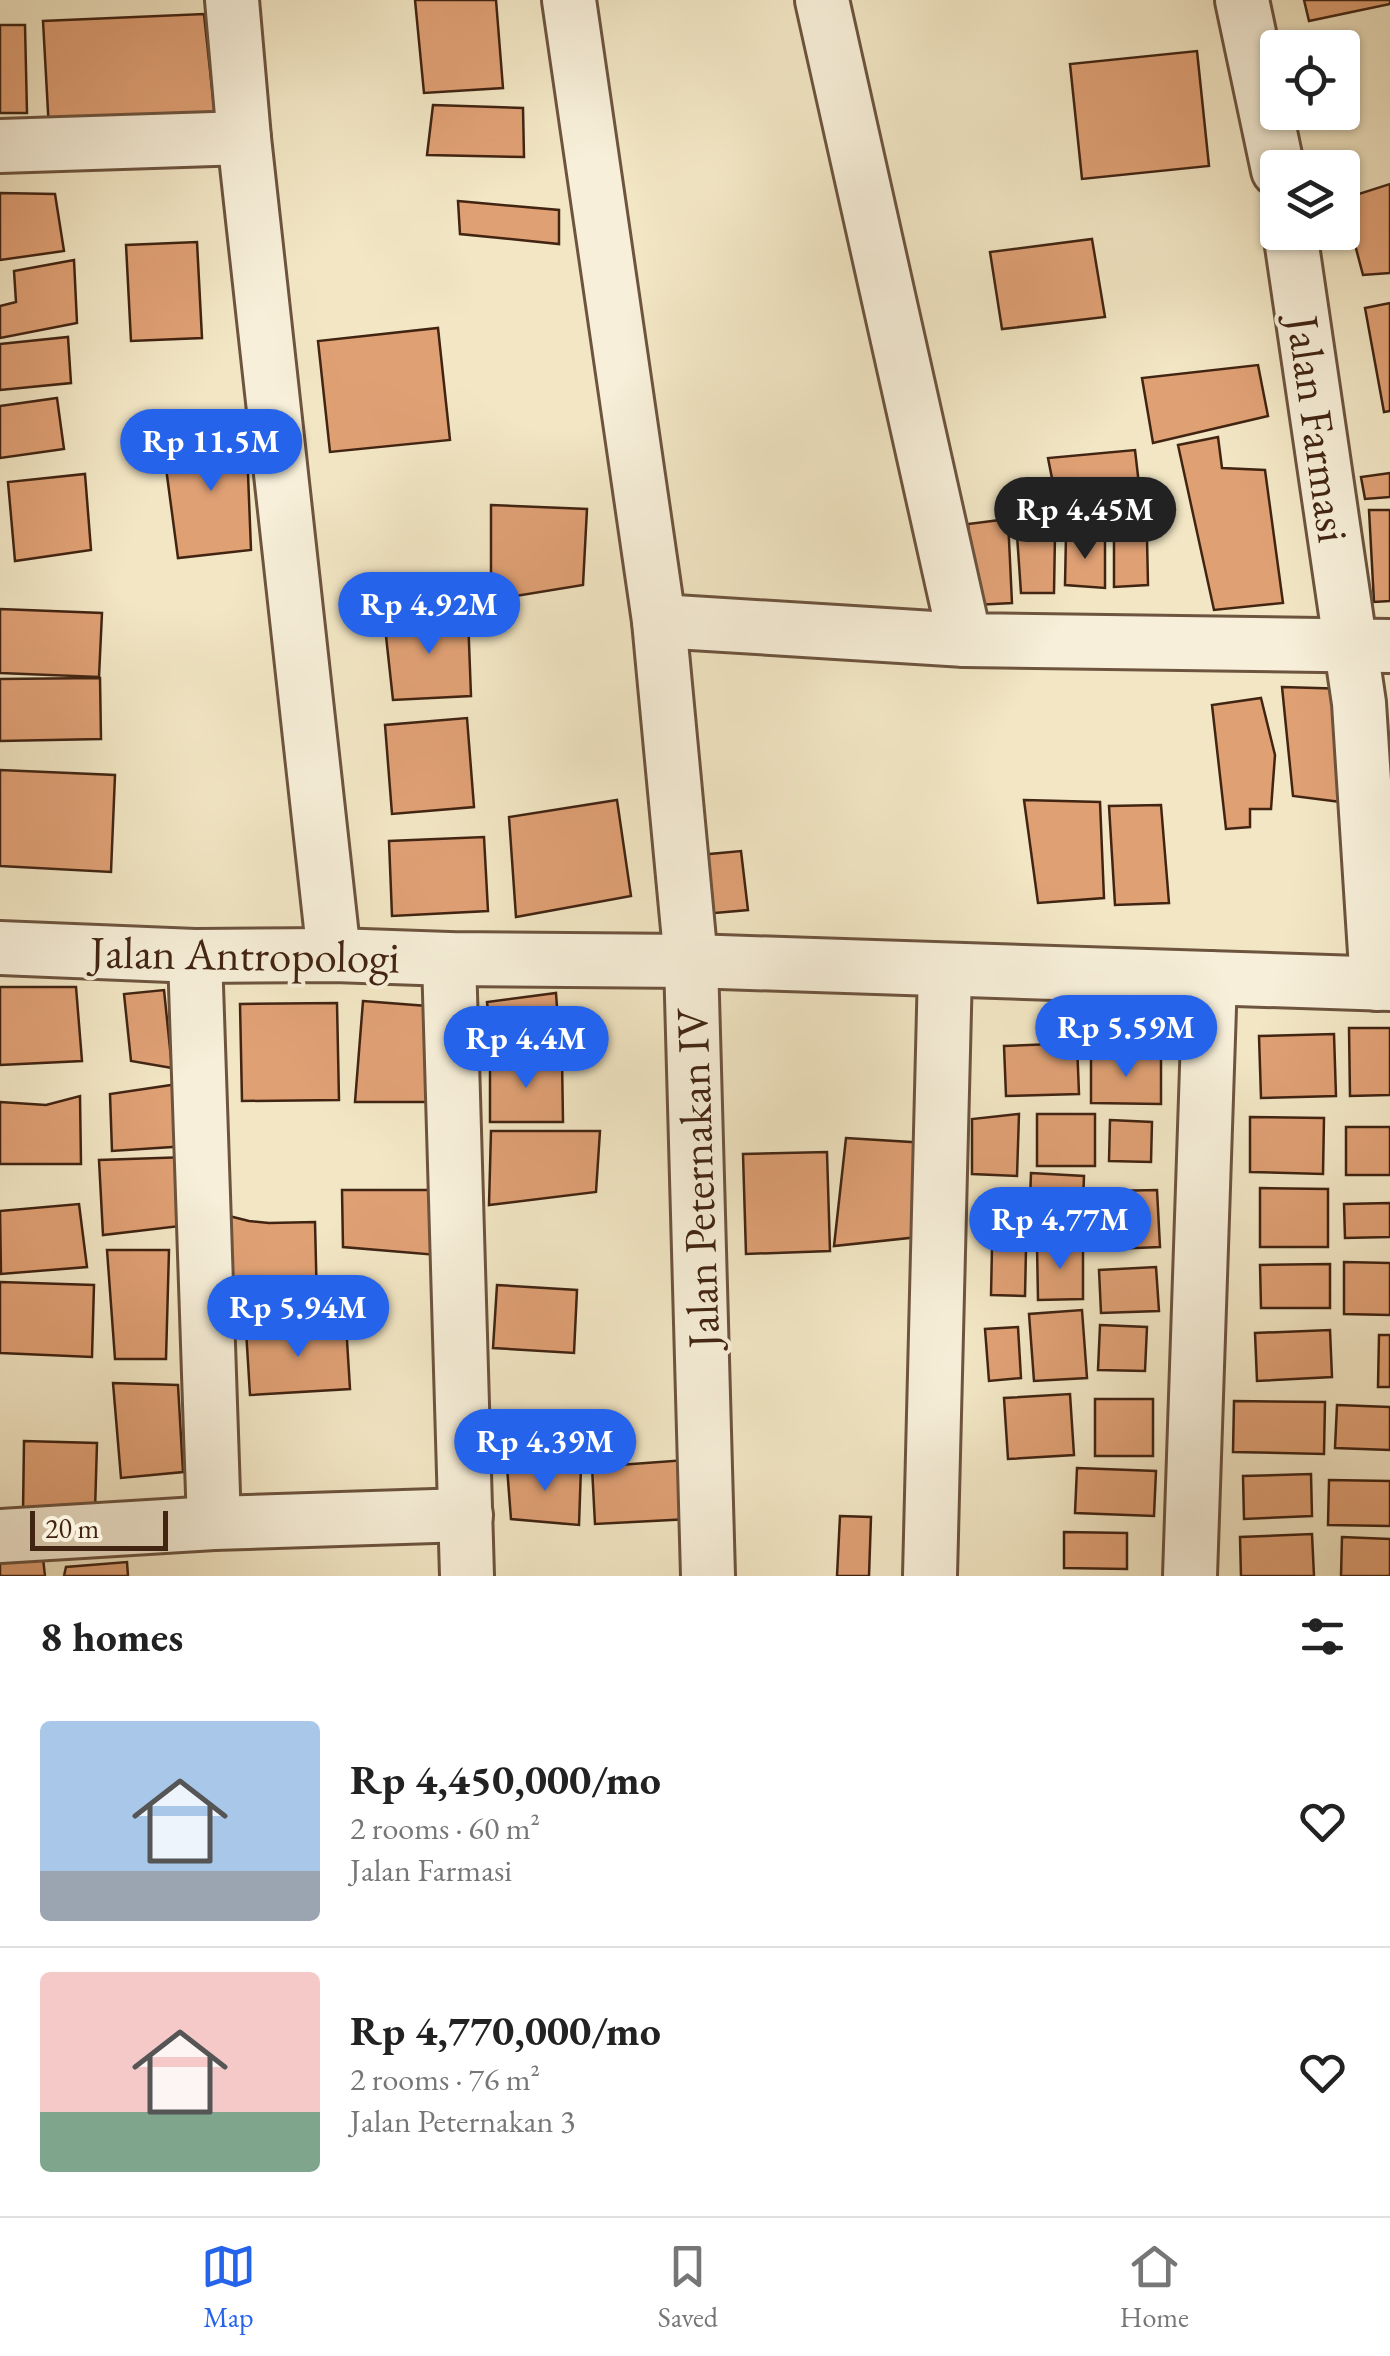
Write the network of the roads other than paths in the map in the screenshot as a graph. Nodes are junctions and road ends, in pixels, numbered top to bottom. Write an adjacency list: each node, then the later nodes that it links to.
1 (232, 0): 5 (street)
2 (570, 0): 9 (street, Jalan Peternakan IV)
3 (822, 0): 10 (street)
4 (1242, 0): 7 (street)
5 (244, 138): 6 (street); 13 (street)
6 (0, 146)
7 (1274, 150)
8 (1294, 250): 11 (street, Jalan Farmasi)
9 (659, 621): 10 (street); 16 (street, Jalan Peternakan IV)
10 (966, 640): 11 (street)
11 (1371, 646): 19 (street, Jalan Farmasi)
12 (0, 948): 14 (street, Jalan Antropologi)
13 (334, 955): 14 (street, Jalan Antropologi); 15 (street, Jalan Antropologi)
14 (195, 956): 21 (street)
15 (450, 959): 16 (street, Jalan Antropologi); 20 (street)
16 (691, 961): 17 (street, Jalan Antropologi); 24 (street, Jalan Peternakan IV)
17 (946, 970): 18 (street, Jalan Antropologi); 25 (street)
18 (1210, 978): 19 (street, Jalan Antropologi); 26 (street)
19 (1384, 984)
20 (466, 1516): 21 (street); 23 (street)
21 (214, 1523): 22 (street)
22 (0, 1536)
23 (467, 1576)
24 (708, 1576)
25 (930, 1576)
26 (1190, 1576)

